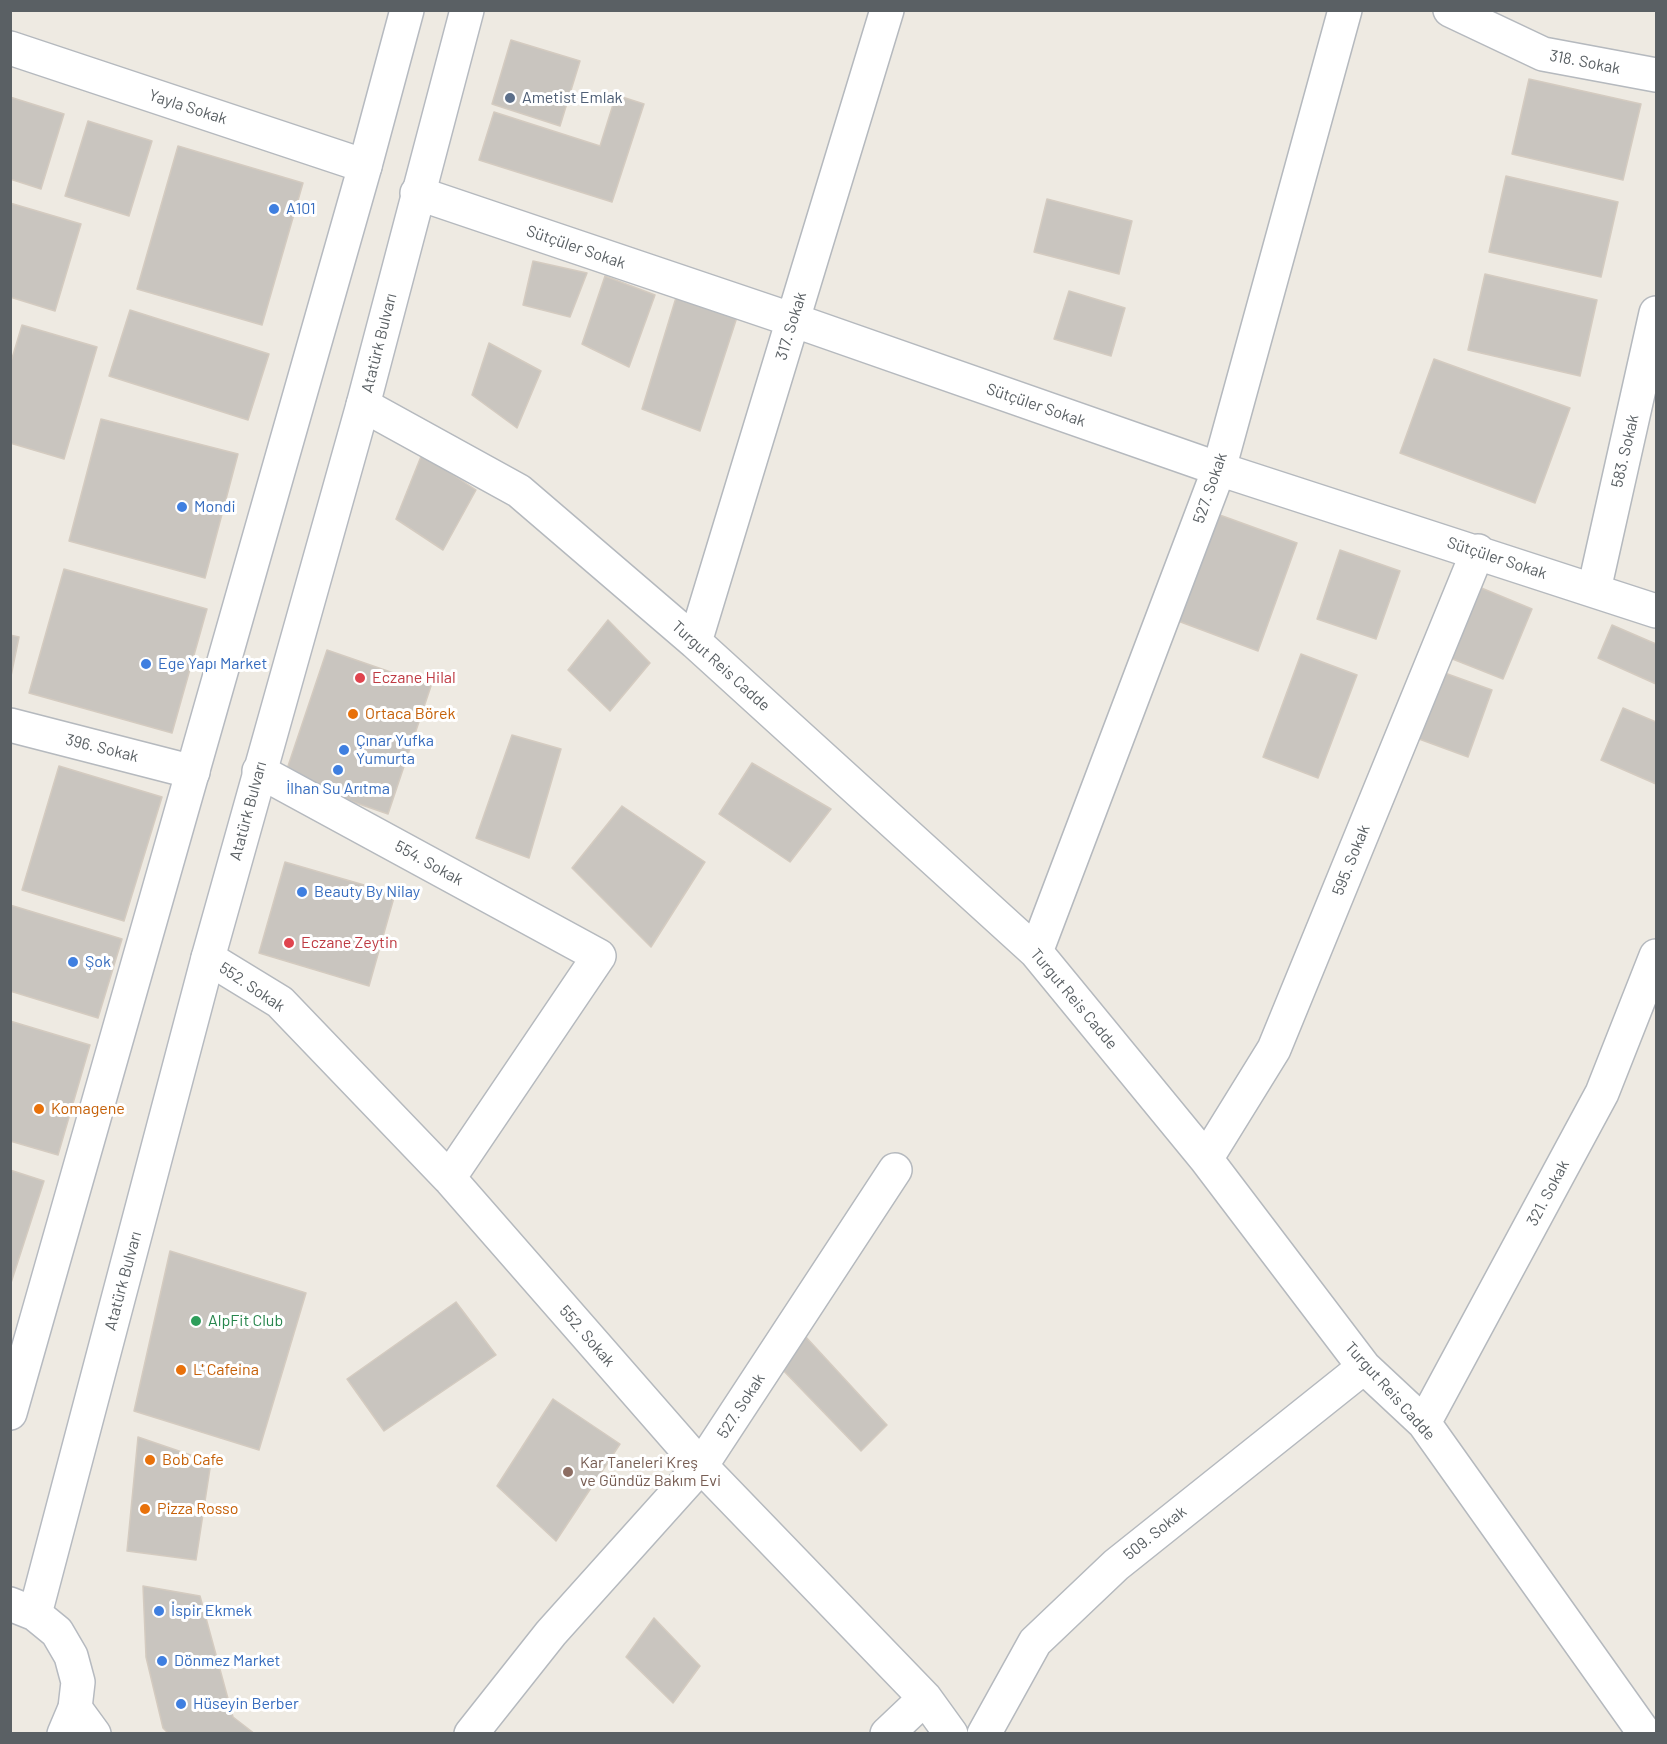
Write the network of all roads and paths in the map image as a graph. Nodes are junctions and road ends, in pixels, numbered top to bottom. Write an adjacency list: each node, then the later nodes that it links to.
1 (406, 10): 8 (street)
2 (467, 10): 9 (street, Atatürk Bulvarı)
3 (887, 10): 11 (street, 317. Sokak)
4 (1345, 10): 13 (street, 527. Sokak)
5 (1450, 10): 7 (street, 318. Sokak)
6 (10, 48): 8 (street, Yayla Sokak)
7 (1656, 75)
8 (365, 166): 20 (street)
9 (417, 193): 11 (street, Sütçüler Sokak); 12 (street, Atatürk Bulvarı)
10 (1656, 313): 15 (street, 583. Sokak)
11 (793, 320): 13 (street, Sütçüler Sokak); 17 (street, 317. Sokak)
12 (363, 405): 17 (street, Turgut Reis Cadde); 19 (street, Atatürk Bulvarı)
13 (1219, 469): 14 (street, Sütçüler Sokak); 21 (street, 527. Sokak)
14 (1478, 551): 15 (street, Sütçüler Sokak); 24 (street, 595. Sokak)
15 (1594, 590): 16 (street, Sütçüler Sokak)
16 (1656, 611)
17 (695, 642): 21 (street, Turgut Reis Cadde)
18 (10, 725): 20 (street, 396. Sokak)
19 (259, 771): 23 (street, Atatürk Bulvarı); 26 (street, 554. Sokak)
20 (193, 772): 28 (street)
21 (1036, 952): 24 (street, Turgut Reis Cadde)
22 (1656, 956): 29 (street, 321. Sokak)
23 (208, 958): 26 (street, 552. Sokak); 31 (street, Atatürk Bulvarı)
24 (1206, 1158): 27 (street, Turgut Reis Cadde)
25 (895, 1170): 30 (street, 527. Sokak)
26 (448, 1178): 30 (street, 552. Sokak)
27 (1364, 1367): 29 (street, Turgut Reis Cadde); 37 (street, 509. Sokak)
28 (10, 1413)
29 (1424, 1423): 38 (street, Turgut Reis Cadde)
30 (701, 1466): 32 (street, 552. Sokak); 34 (street, 527. Sokak)
31 (23, 1609): 33 (street)
32 (925, 1698): 35 (street); 36 (street, 552. Sokak)
33 (78, 1725)
34 (471, 1734)
35 (887, 1734)
36 (951, 1734)
37 (984, 1734)
38 (1645, 1734)

